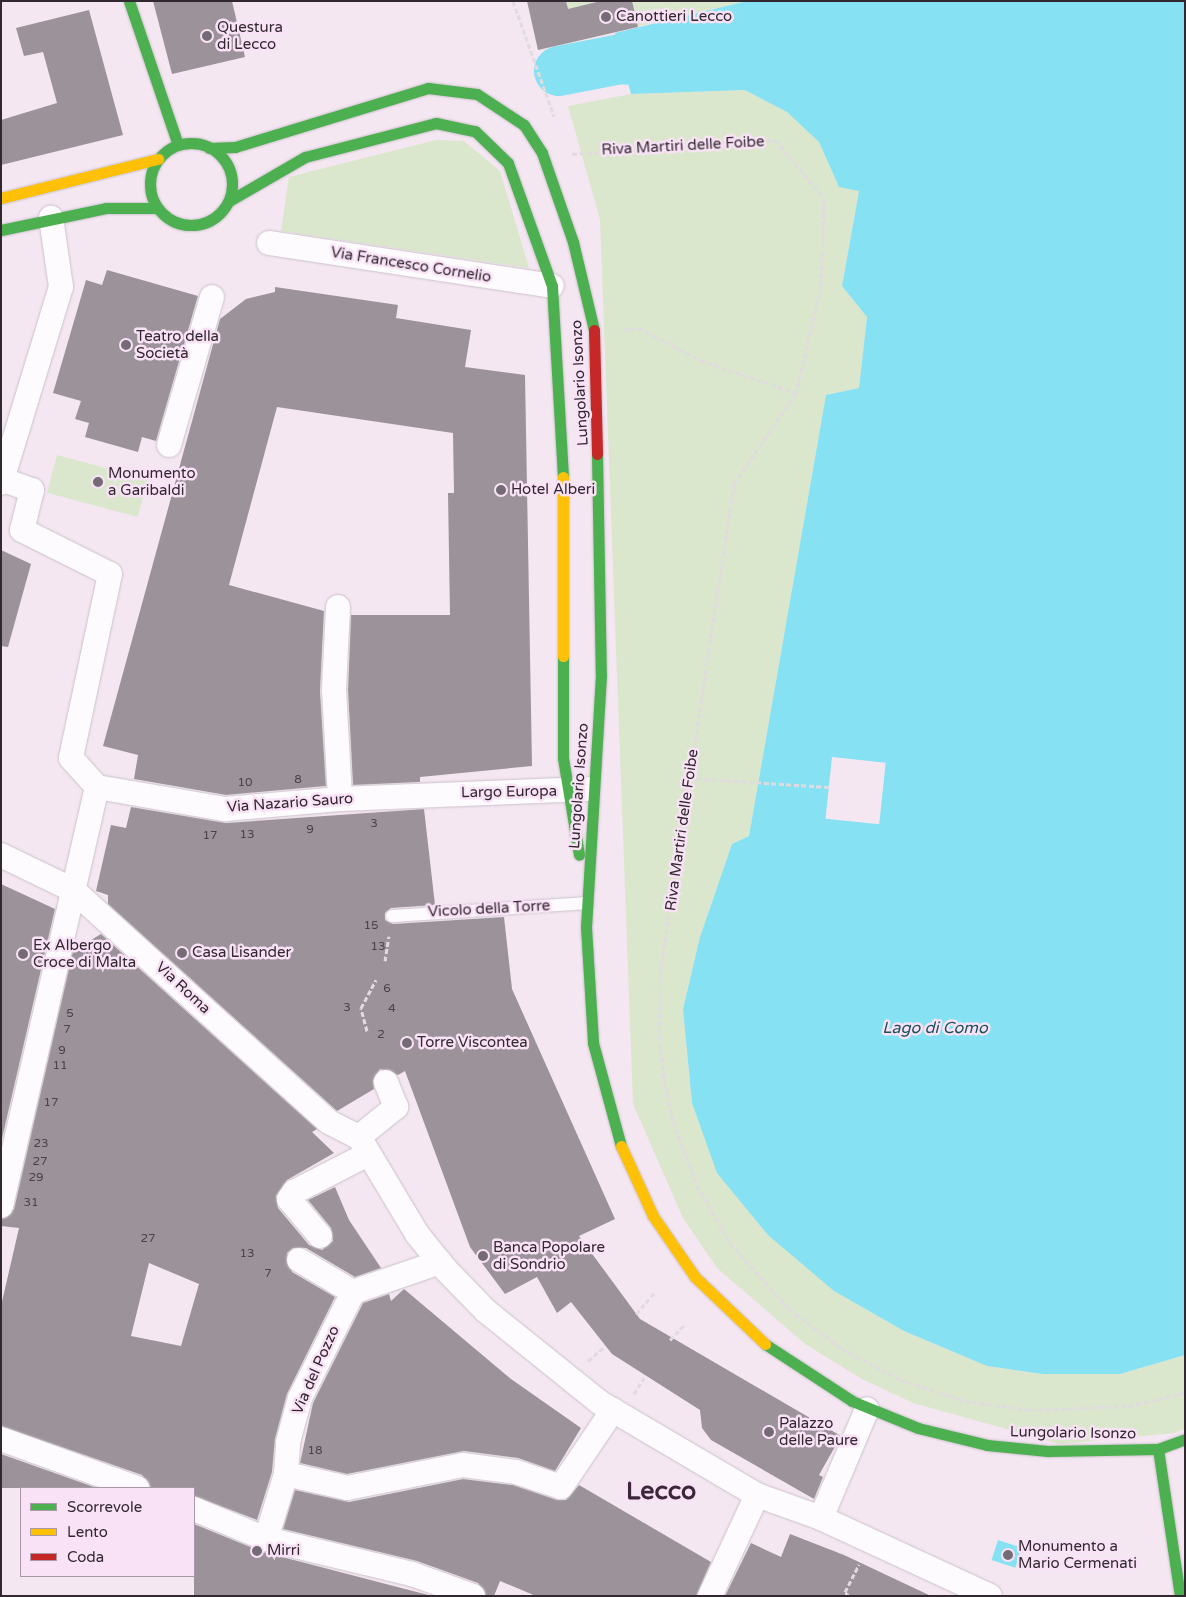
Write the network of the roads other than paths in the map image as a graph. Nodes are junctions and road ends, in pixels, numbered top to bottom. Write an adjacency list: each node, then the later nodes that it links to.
1 (129, 1): 2 (main road)
2 (178, 145): 3 (main road); 4 (main road)
3 (209, 148): 6 (main road); 17 (main road, Lungolario Isonzo)
4 (158, 159): 5 (main road); 7 (main road)
5 (1, 198)
6 (229, 201): 7 (main road); 11 (main road, Lungolario Isonzo)
7 (157, 208): 8 (main road)
8 (51, 218): 9 (main road); 14 (street)
9 (1, 230)
10 (269, 243): 11 (street, Via Francesco Cornelio)
11 (552, 286): 18 (main road, Lungolario Isonzo)
12 (212, 298): 13 (street)
13 (169, 445)
14 (2, 480): 16 (street)
15 (338, 607): 20 (street)
16 (97, 787): 20 (street, Via Nazario Sauro); 22 (street)
17 (594, 788): 18 (street, Largo Europa); 23 (main road, Lungolario Isonzo)
18 (567, 791): 19 (street, Largo Europa); 23 (main road, Lungolario Isonzo)
19 (425, 795): 20 (street, Via Nazario Sauro)
20 (340, 799)
21 (1, 855): 22 (street, Via Roma)
22 (73, 890): 26 (street, Via Roma); 27 (street)
23 (586, 899): 24 (lane, Vicolo della Torre); 32 (main road, Lungolario Isonzo)
24 (392, 916)
25 (386, 1082): 26 (street)
26 (363, 1145): 28 (street); 30 (street)
27 (1, 1206)
28 (320, 1236)
29 (299, 1260): 31 (street)
30 (440, 1262): 31 (street); 33 (street)
31 (352, 1292): 37 (street, Via del Pozzo)
32 (867, 1409): 36 (main road, Lungolario Isonzo); 41 (street)
33 (613, 1410): 37 (street); 39 (street)
34 (1, 1439): 38 (street)
35 (1185, 1439): 36 (main road, Lungolario Isonzo)
36 (1158, 1449): 46 (main road)
37 (286, 1474): 42 (street, Via del Pozzo)
38 (133, 1487)
39 (757, 1495): 41 (street); 43 (street)
40 (195, 1509): 42 (street)
41 (821, 1518): 45 (street)
42 (266, 1539): 44 (street)
43 (712, 1592)
44 (473, 1596)
45 (990, 1596)
46 (1180, 1596)

